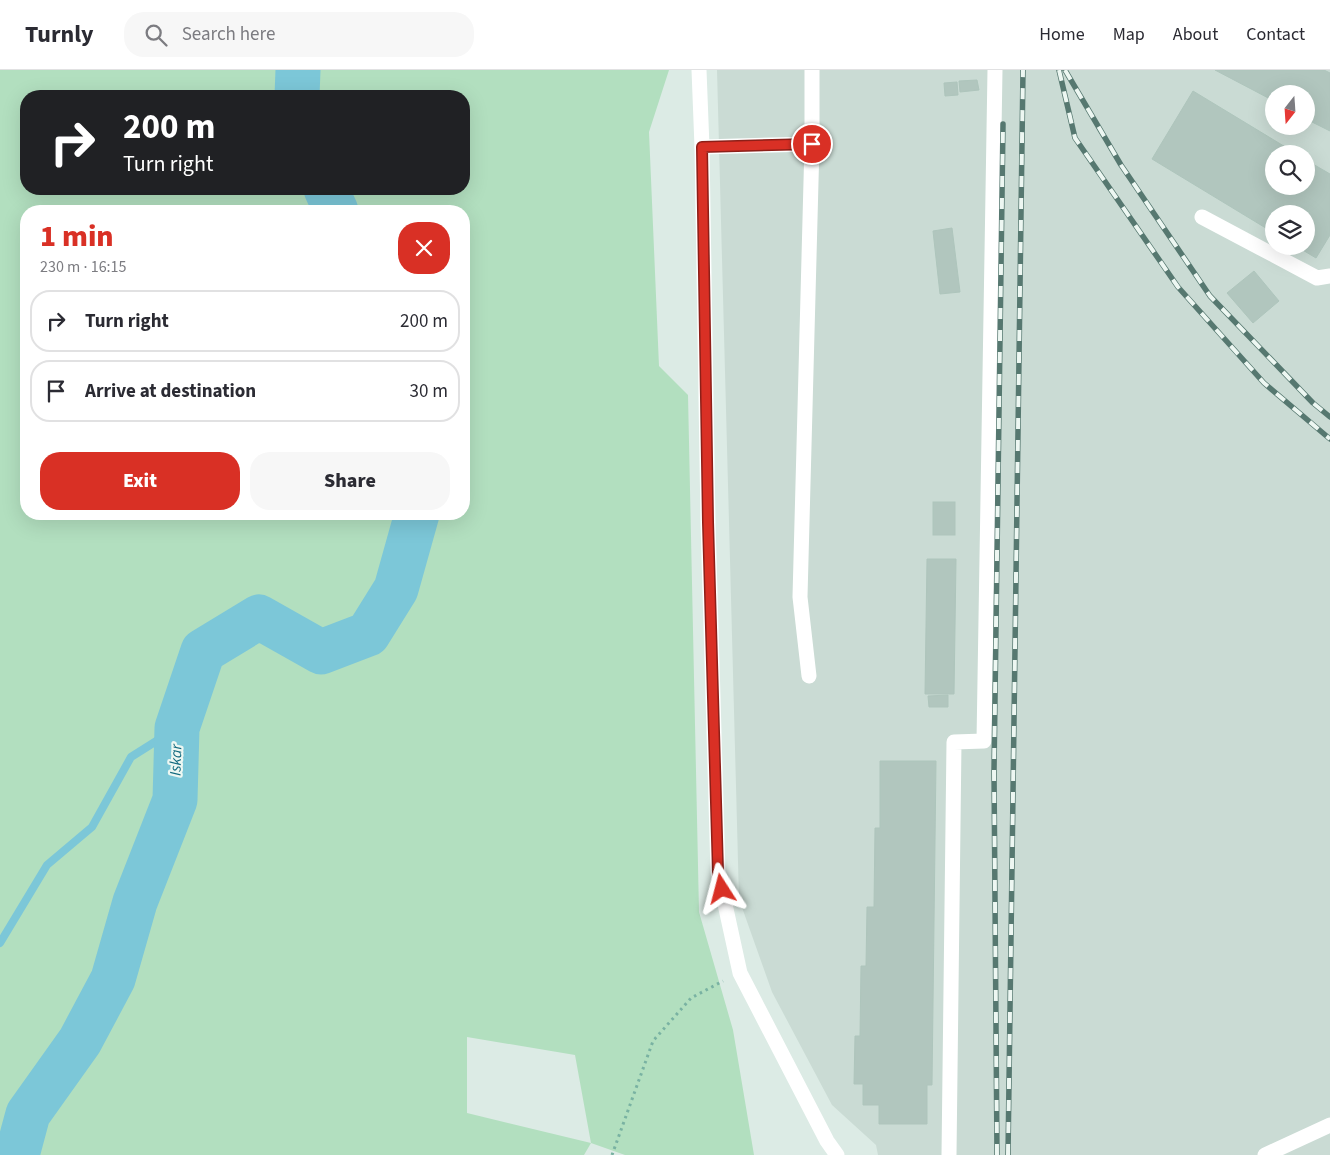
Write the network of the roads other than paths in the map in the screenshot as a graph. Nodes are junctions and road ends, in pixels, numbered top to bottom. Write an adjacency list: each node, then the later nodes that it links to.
1 (699, 70): 5 (street)
2 (812, 70): 4 (street)
3 (995, 70): 11 (street)
4 (812, 144): 5 (street); 8 (street)
5 (702, 147): 10 (street)
6 (1202, 217): 7 (street)
7 (1330, 276)
8 (809, 676)
9 (1330, 1126): 12 (street)
10 (837, 1155)
11 (949, 1155)
12 (1265, 1155)

